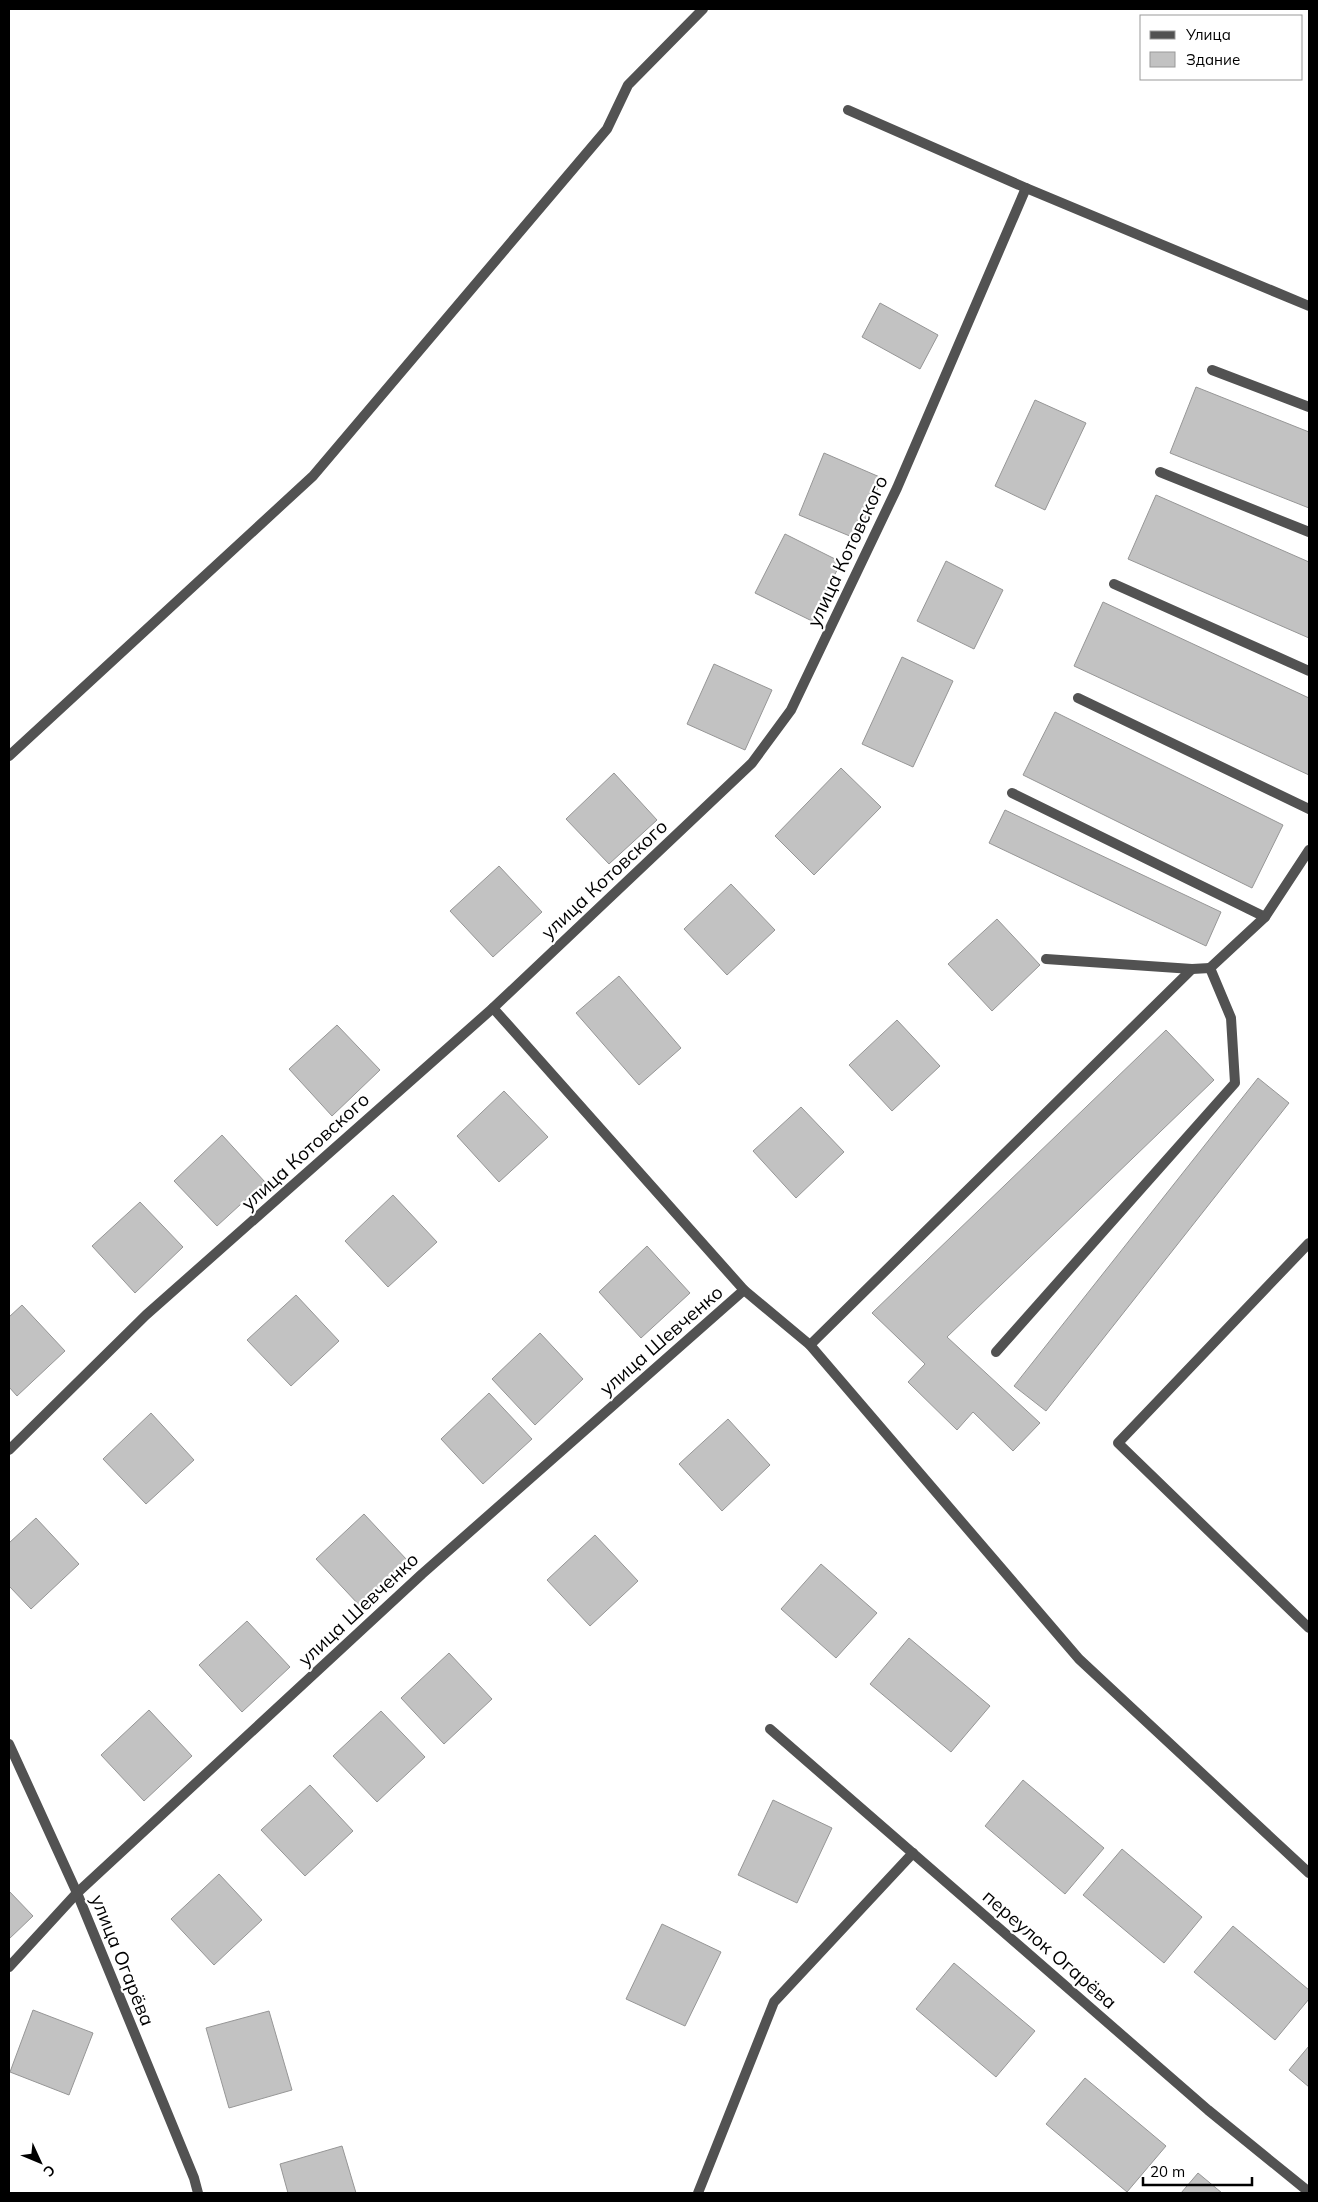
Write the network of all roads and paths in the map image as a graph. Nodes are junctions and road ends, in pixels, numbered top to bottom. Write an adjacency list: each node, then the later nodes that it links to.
1 (703, 9): 12 (street)
2 (848, 110): 3 (street)
3 (1026, 188): 4 (street); 20 (street, улица Котовского)
4 (1309, 306)
5 (1212, 370): 6 (street)
6 (1309, 407)
7 (1160, 472): 8 (street)
8 (1309, 532)
9 (1114, 584): 10 (street)
10 (1309, 671)
11 (1078, 698): 14 (street)
12 (9, 756)
13 (1012, 793): 16 (street)
14 (1309, 809)
15 (1309, 850): 16 (street)
16 (1265, 917): 18 (street)
17 (1046, 959): 19 (street)
18 (1210, 968): 19 (street); 24 (street)
19 (1192, 969): 23 (street)
20 (493, 1008): 22 (street); 25 (street, улица Котовского)
21 (1309, 1243): 26 (street)
22 (744, 1290): 23 (street); 31 (street, улица Шевченко)
23 (810, 1345): 30 (street)
24 (996, 1352)
25 (9, 1450)
26 (1309, 1628)
27 (770, 1729): 29 (street, переулок Огарёва)
28 (9, 1744): 31 (street, улица Огарёва)
29 (913, 1853): 33 (street, переулок Огарёва); 35 (street)
30 (1309, 1873)
31 (77, 1893): 32 (street, улица Шевченко); 34 (street, улица Огарёва)
32 (9, 1967)
33 (1309, 2192)
34 (198, 2193)
35 (698, 2193)

